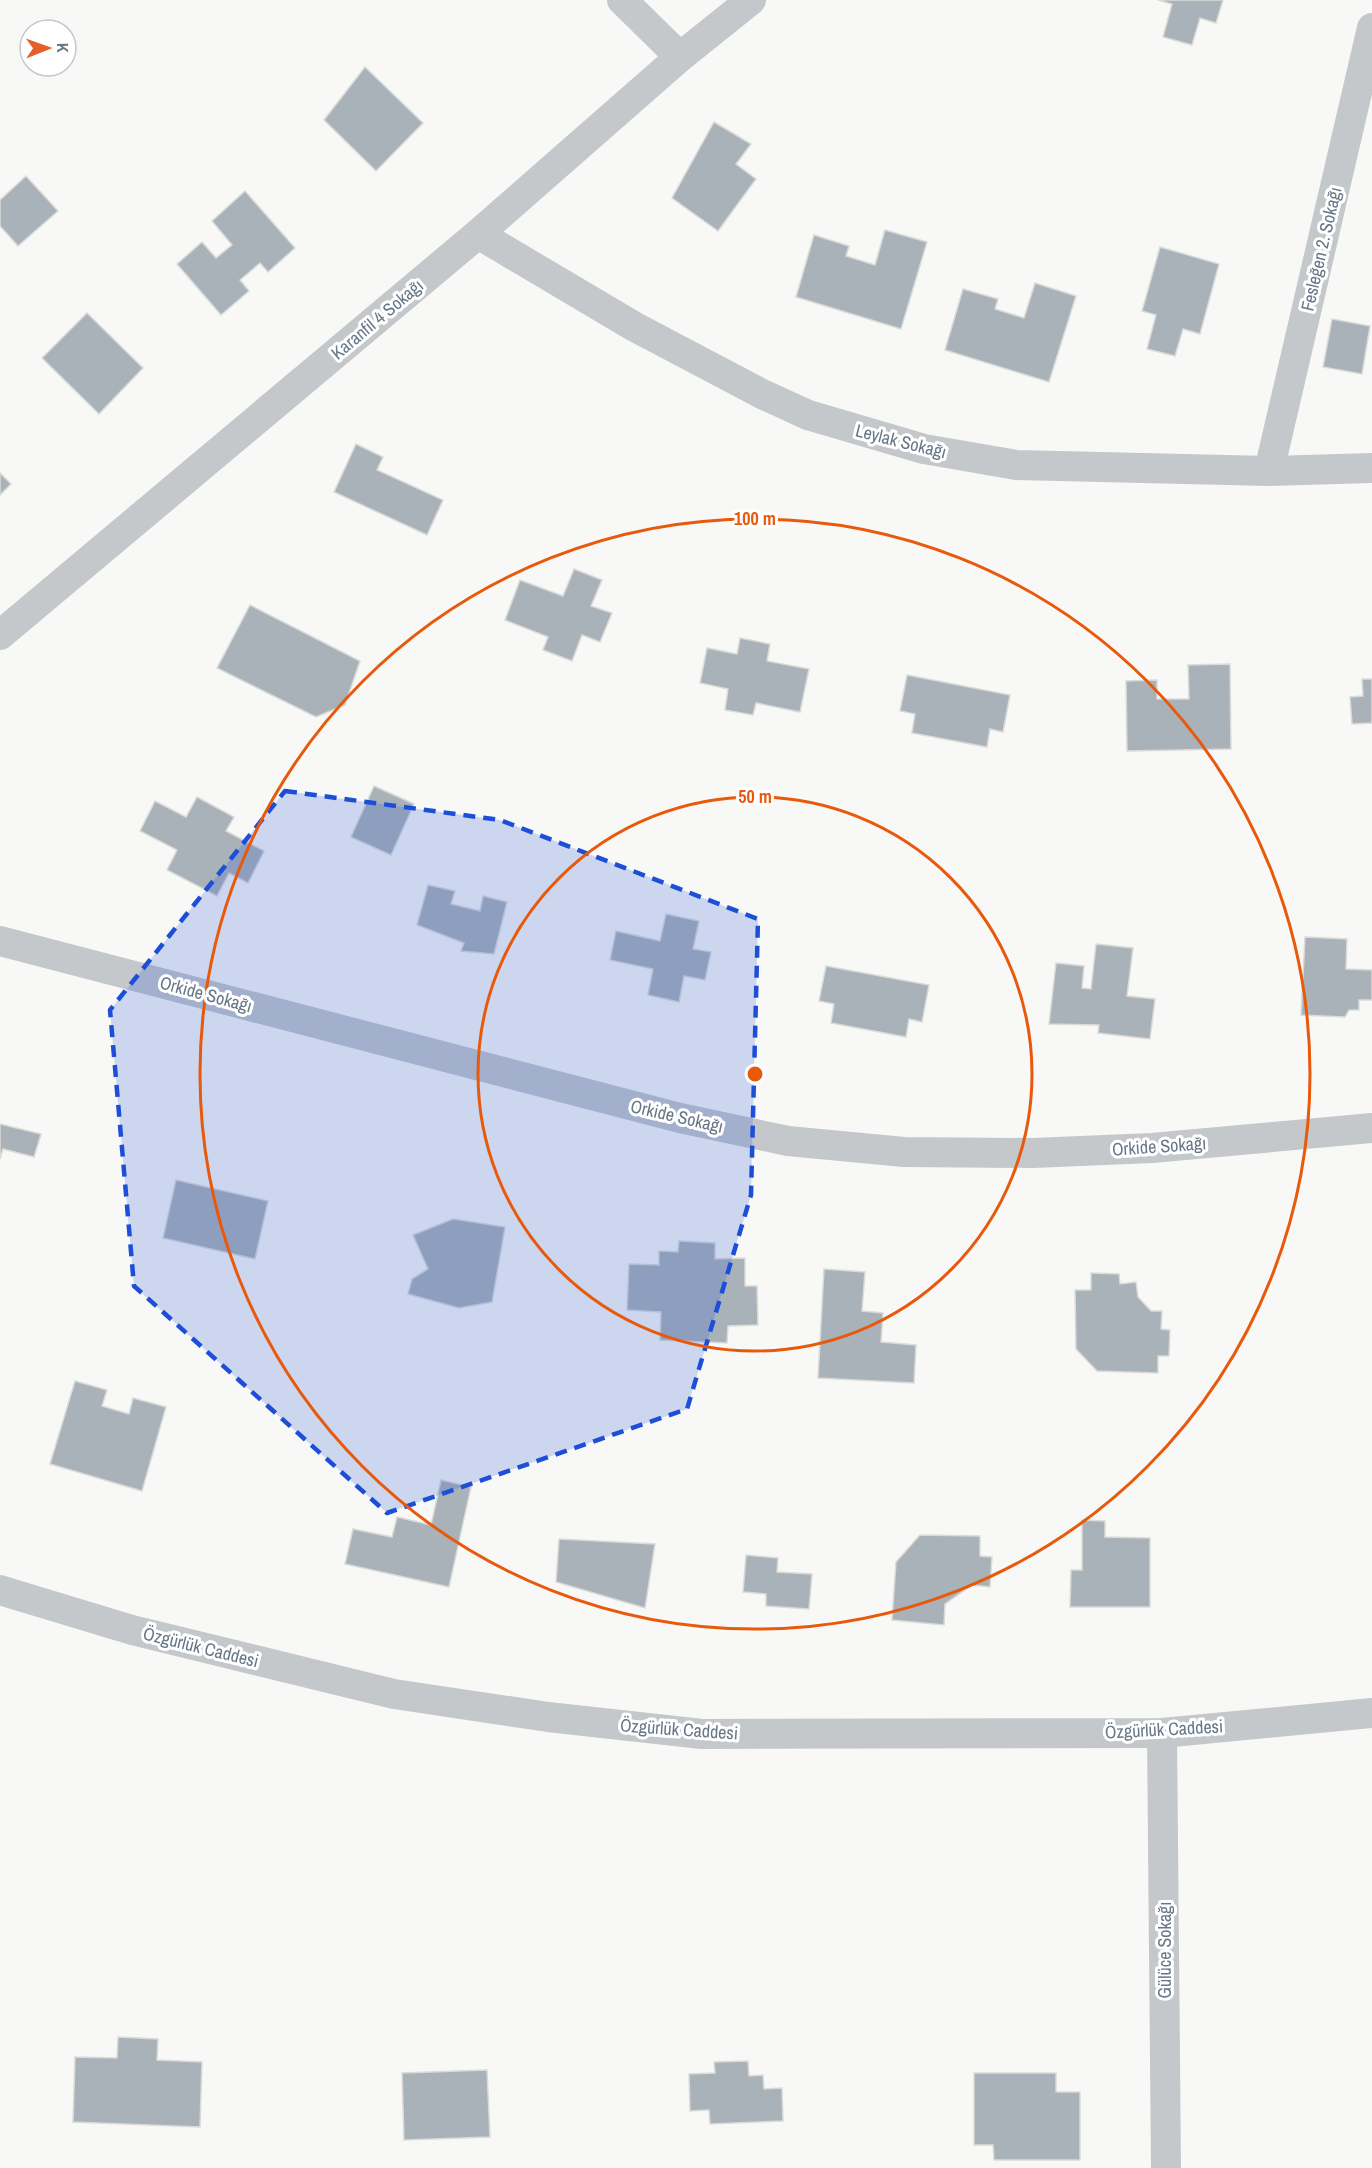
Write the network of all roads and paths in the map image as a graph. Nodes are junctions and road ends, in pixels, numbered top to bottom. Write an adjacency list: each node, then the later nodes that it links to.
1 (622, 0): 4 (street)
2 (751, 0): 4 (street, Karanfil 4 Sokağı)
3 (1372, 28): 7 (street, Fesleğen 2. Sokağı)
4 (680, 57): 5 (street, Karanfil 4 Sokağı)
5 (478, 234): 7 (street, Leylak Sokağı); 8 (street, Karanfil 4 Sokağı)
6 (1372, 468): 7 (street, Leylak Sokağı)
7 (1269, 471)
8 (0, 635)
9 (0, 940): 10 (street, Orkide Sokağı)
10 (1372, 1128)
11 (0, 1590): 13 (street, Özgürlük Caddesi)
12 (1372, 1713): 13 (street, Özgürlük Caddesi)
13 (1162, 1732): 14 (street, Gülüce Sokağı)
14 (1166, 2168)

